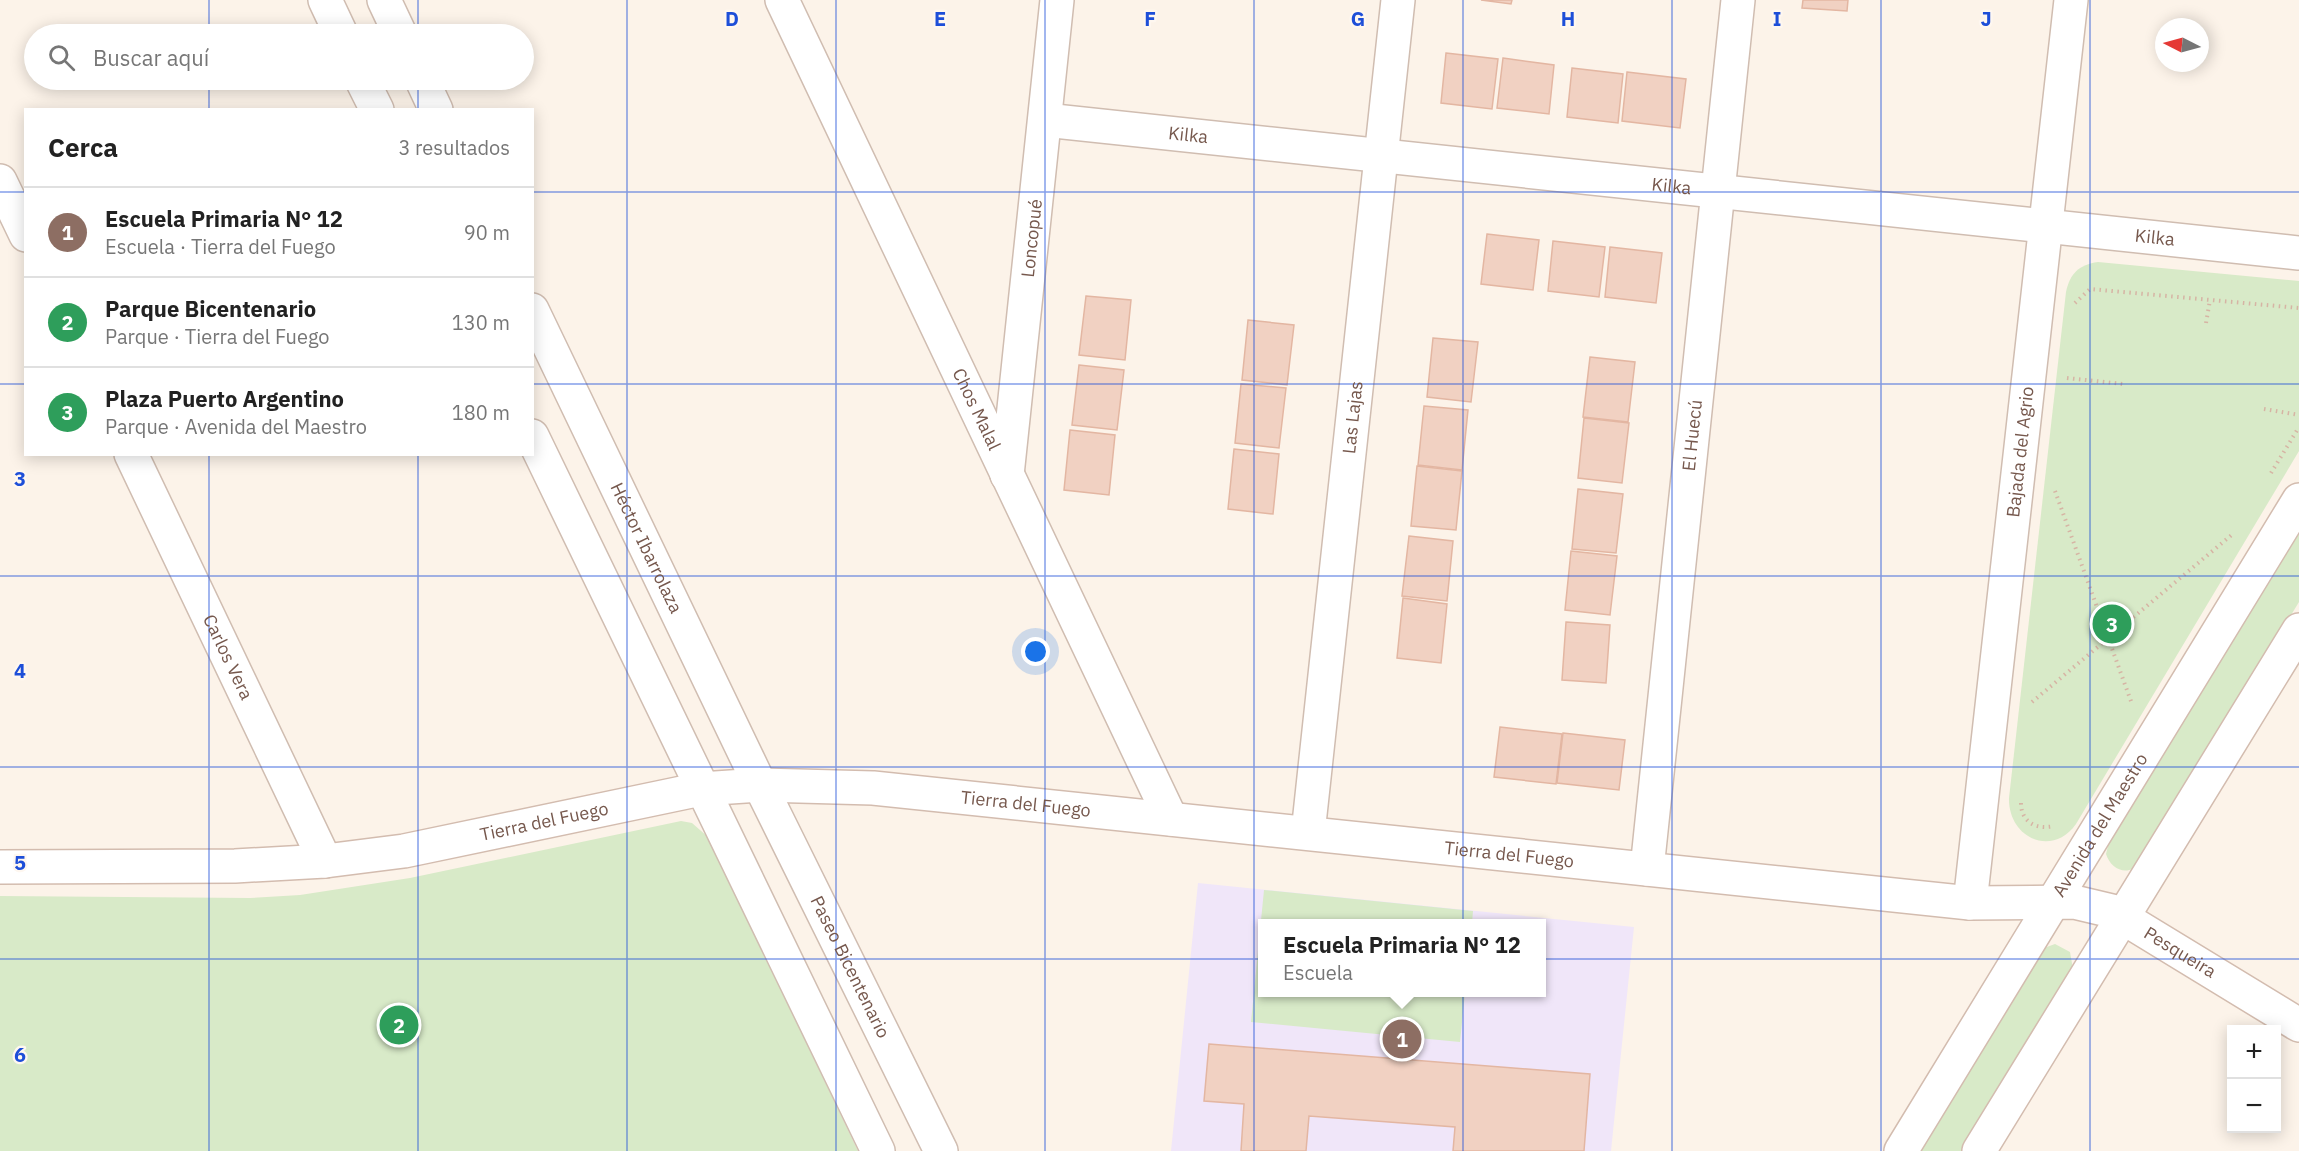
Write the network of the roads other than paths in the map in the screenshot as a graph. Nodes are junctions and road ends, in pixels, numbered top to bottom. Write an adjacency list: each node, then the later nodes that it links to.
1 (324, 0): 8 (street)
2 (384, 0): 9 (street)
3 (782, 0): 24 (street, Chos Malal)
4 (1057, 0): 14 (street, Loncopué)
5 (1398, 0): 15 (street, Las Lajas)
6 (1738, 0): 17 (street, El Huecú)
7 (2071, 0): 18 (street, Bajada del Agrio)
8 (336, 24)
9 (395, 24)
10 (367, 90): 12 (street)
11 (427, 90): 13 (street)
12 (376, 108)
13 (435, 108)
14 (1045, 120): 15 (street, Kilka); 24 (street, Loncopué)
15 (1382, 155): 17 (street, Kilka); 30 (street, Las Lajas)
16 (0, 181): 19 (street)
17 (1718, 191): 18 (street, Kilka); 33 (street, El Huecú)
18 (2045, 226): 20 (street, Kilka); 35 (street, Bajada del Agrio)
19 (24, 231)
20 (2299, 253)
21 (534, 314): 27 (street, Héctor Ibarrolaza)
22 (534, 440): 28 (street)
23 (131, 456): 31 (street, Carlos Vera)
24 (1007, 475): 29 (street, Chos Malal)
25 (2299, 500): 34 (street, Avenida del Maestro)
26 (2299, 630): 36 (street)
27 (760, 785): 28 (street, Tierra del Fuego); 29 (street, Tierra del Fuego); 39 (street, Paseo Bicentenario)
28 (701, 789): 31 (street, Tierra del Fuego); 38 (street)
29 (1171, 819): 30 (street, Tierra del Fuego)
30 (1308, 833): 33 (street, Tierra del Fuego)
31 (325, 861): 32 (street, Tierra del Fuego)
32 (0, 867)
33 (1647, 869): 35 (street, Tierra del Fuego)
34 (2053, 902): 35 (street, Tierra del Fuego); 36 (street, Pesqueira); 40 (street, Avenida del Maestro)
35 (1970, 903)
36 (2123, 916): 37 (street, Pesqueira); 41 (street)
37 (2299, 1025)
38 (878, 1151)
39 (941, 1151)
40 (1901, 1151)
41 (1979, 1151)

